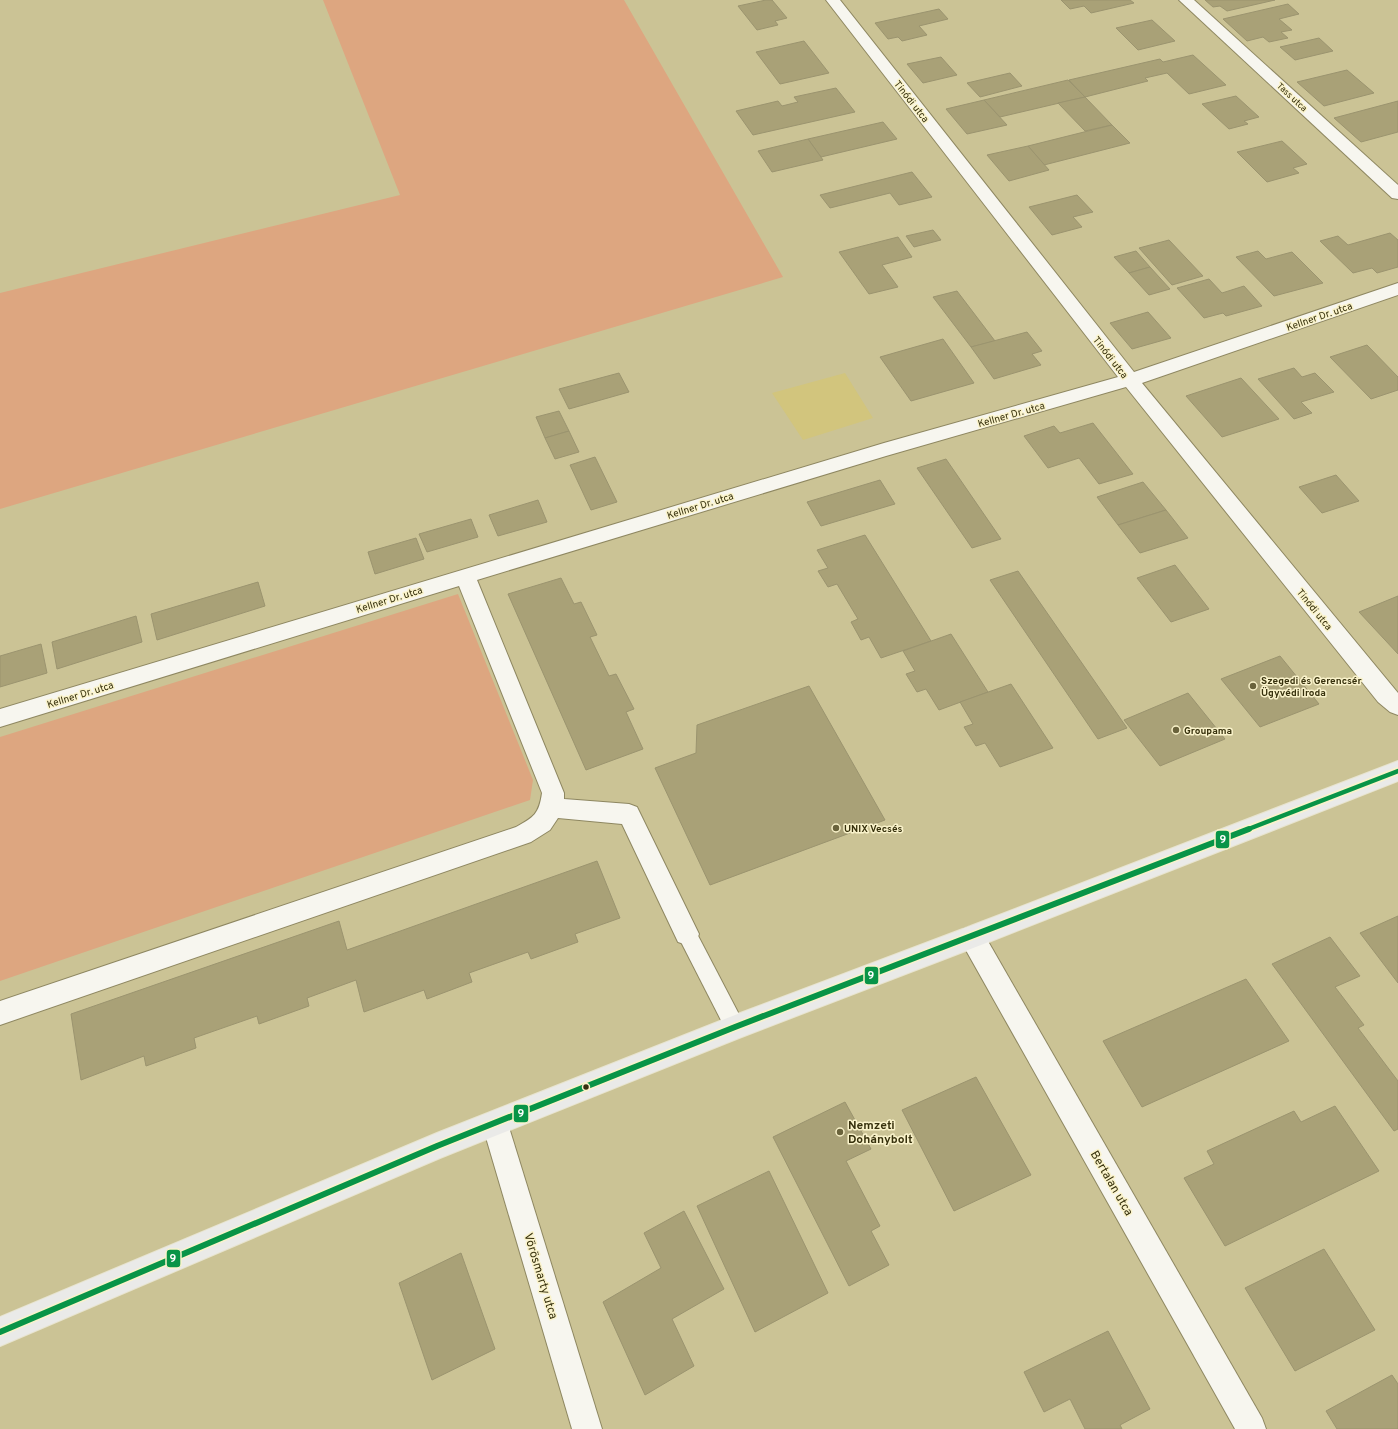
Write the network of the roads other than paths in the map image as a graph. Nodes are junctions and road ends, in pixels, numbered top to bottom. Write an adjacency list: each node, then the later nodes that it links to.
1 (833, 0): 5 (street, Tinódi utca)
2 (1186, 0): 3 (street, Tass utca)
3 (1398, 194)
4 (1398, 289): 5 (street, Kellner Dr. utca)
5 (1130, 380): 6 (street, Kellner Dr. utca); 7 (street, Tinódi utca)
6 (465, 576): 8 (street, Kellner Dr. utca); 10 (street)
7 (1398, 706)
8 (0, 718)
9 (1398, 771): 12 (main road)
10 (552, 808): 11 (street); 13 (street)
11 (687, 934): 14 (lane)
12 (972, 937): 14 (main road); 18 (street, Bertalan utca)
13 (0, 1013)
14 (735, 1027): 15 (main road)
15 (495, 1124): 16 (main road); 17 (street, Vörösmarty utca)
16 (0, 1332)
17 (587, 1429)
18 (1251, 1429)

